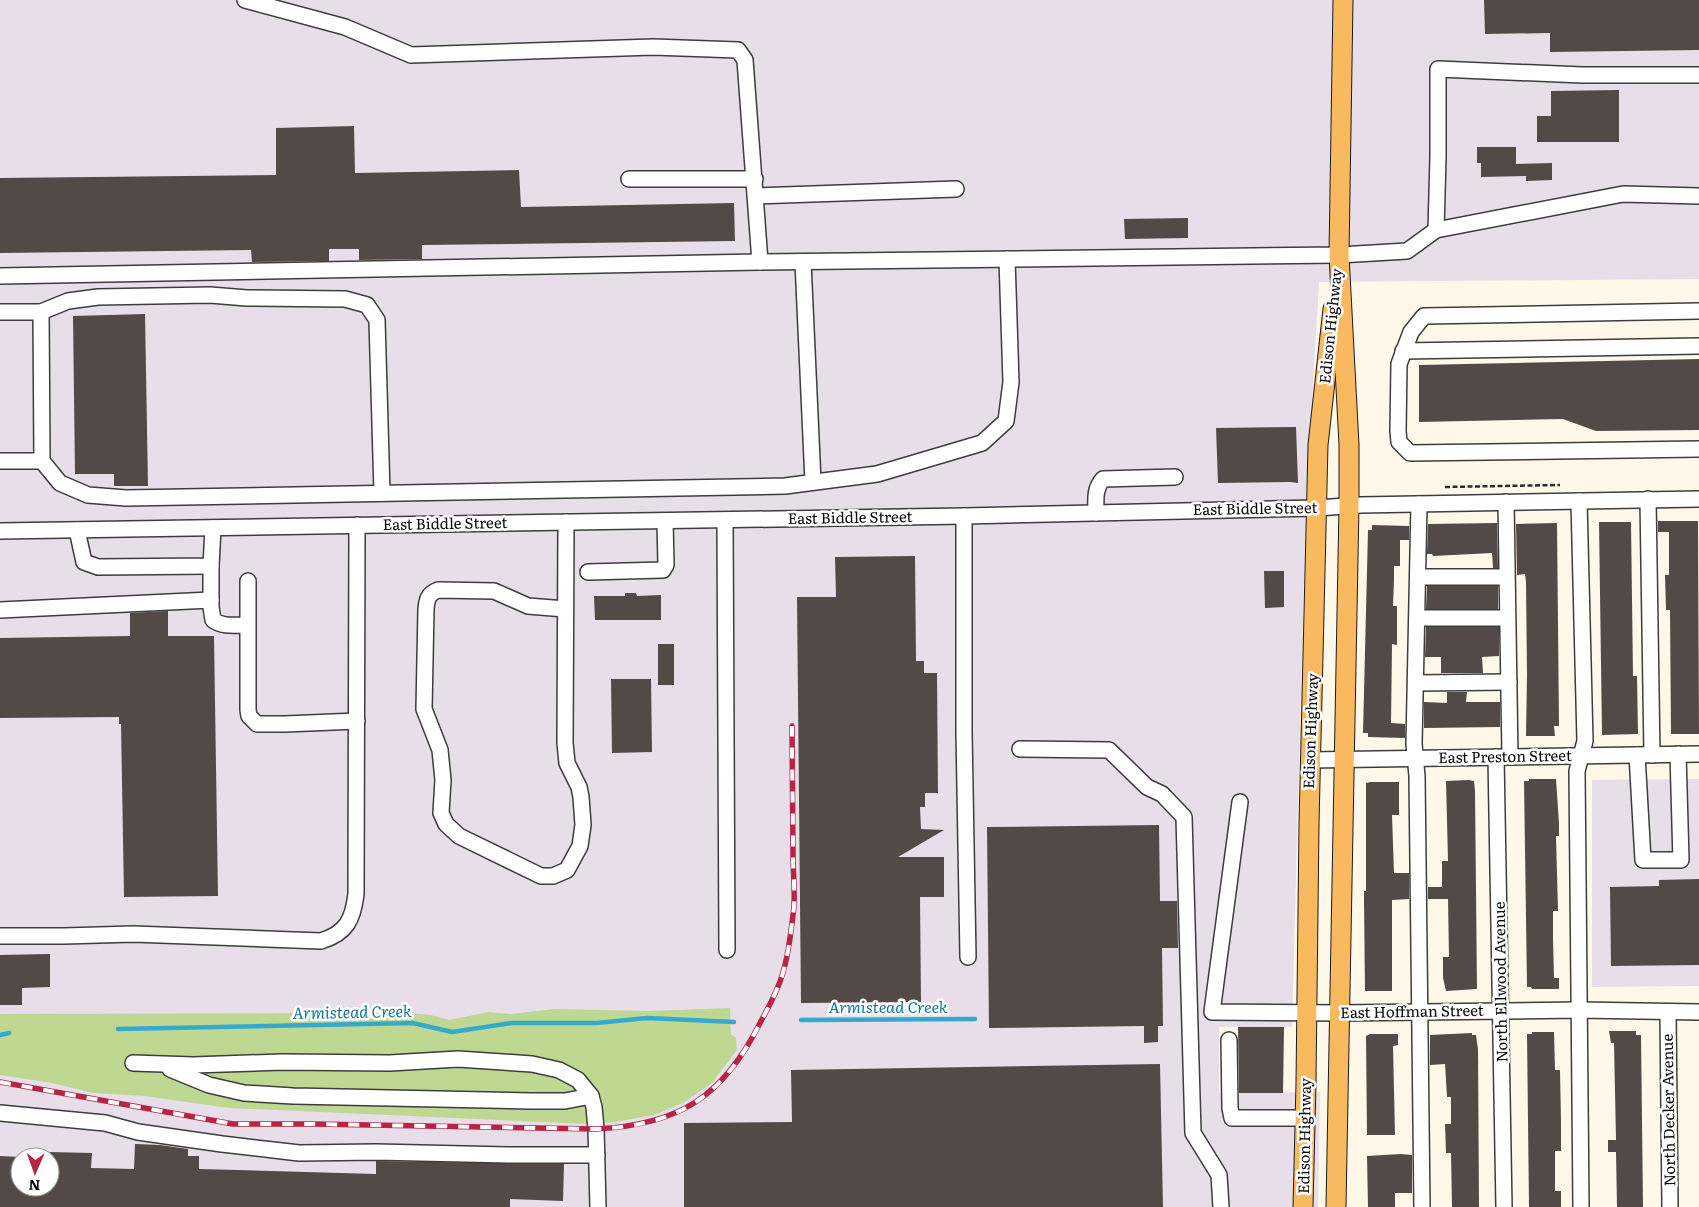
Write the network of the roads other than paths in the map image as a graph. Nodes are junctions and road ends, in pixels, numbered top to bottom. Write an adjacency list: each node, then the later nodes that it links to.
1 (245, 0): 5 (street)
2 (1343, 0): 10 (main road, Edison Highway)
3 (1699, 75): 9 (street)
4 (629, 179): 5 (street)
5 (755, 179): 7 (street)
6 (956, 189): 7 (street)
7 (756, 196): 12 (street)
8 (1699, 196): 9 (street)
9 (1436, 230): 10 (street)
10 (1339, 256): 11 (street); 31 (main road, Edison Highway); 32 (main road, Edison Highway)
11 (1007, 259): 13 (street); 24 (street)
12 (760, 262): 13 (street); 14 (street)
13 (804, 262): 24 (street)
14 (0, 276)
15 (0, 312): 16 (street)
16 (41, 312): 22 (street); 25 (street)
17 (1699, 312): 19 (street)
18 (1699, 346): 19 (street)
19 (1404, 351): 20 (street)
20 (1699, 449)
21 (0, 461): 22 (street)
22 (42, 461): 25 (street)
23 (1175, 477): 33 (street)
24 (813, 482): 25 (street)
25 (382, 493)
26 (1699, 498): 27 (street, East Biddle Street)
27 (1648, 500): 28 (street, East Biddle Street); 59 (street)
28 (1579, 501): 29 (street, East Biddle Street); 60 (street)
29 (1506, 502): 30 (street, East Biddle Street); 45 (street, North Ellwood Avenue)
30 (1419, 504): 31 (street, East Biddle Street); 44 (street)
31 (1349, 506): 32 (street, East Biddle Street); 64 (main road, Edison Highway)
32 (1317, 508): 33 (street, East Biddle Street); 63 (main road, Edison Highway)
33 (1096, 513): 34 (street, East Biddle Street)
34 (964, 516): 35 (street, East Biddle Street); 68 (street)
35 (725, 520): 36 (street, East Biddle Street); 67 (street)
36 (665, 521): 37 (street, East Biddle Street); 43 (street)
37 (566, 522): 38 (street, East Biddle Street); 48 (street)
38 (357, 526): 39 (street, East Biddle Street); 55 (street)
39 (213, 528): 41 (street, East Biddle Street); 42 (street)
40 (0, 530): 41 (street, East Biddle Street)
41 (77, 530): 42 (street)
42 (210, 566): 47 (street)
43 (588, 572)
44 (1418, 577): 45 (street); 50 (street)
45 (1506, 577): 51 (street, North Ellwood Avenue)
46 (248, 581): 52 (street)
47 (211, 600): 49 (street); 52 (street)
48 (565, 609): 48 (street)
49 (0, 610)
50 (1417, 618): 51 (street); 54 (street)
51 (1507, 618): 53 (street, North Ellwood Avenue)
52 (247, 624): 55 (street)
53 (1508, 682): 54 (street); 61 (street, North Ellwood Avenue)
54 (1416, 683): 62 (street)
55 (357, 720): 66 (street)
56 (1020, 749): 84 (street)
57 (1678, 754): 58 (street, East Preston Street); 59 (street, East Preston Street); 59 (street)
58 (1699, 754)
59 (1645, 755): 60 (street, East Preston Street)
60 (1581, 756): 61 (street, East Preston Street); 69 (street)
61 (1503, 757): 62 (street, East Preston Street); 70 (street, North Ellwood Avenue)
62 (1416, 759): 64 (street, East Preston Street); 71 (street)
63 (1310, 760): 64 (street, East Preston Street); 74 (main road, Edison Highway)
64 (1344, 760): 75 (main road, Edison Highway)
65 (1240, 802): 74 (street, East Hoffman Street)
66 (0, 936)
67 (727, 950)
68 (968, 957)
69 (1580, 1010): 70 (street, East Hoffman Street); 72 (street, East Hoffman Street); 89 (street)
70 (1502, 1011): 71 (street, East Hoffman Street); 88 (street, North Ellwood Avenue)
71 (1421, 1012): 75 (street, East Hoffman Street); 87 (street)
72 (1668, 1012): 73 (street, East Hoffman Street); 90 (street, North Decker Avenue)
73 (1699, 1012)
74 (1306, 1013): 75 (street, East Hoffman Street); 81 (main road, Edison Highway)
75 (1340, 1013): 86 (main road, Edison Highway)
76 (1229, 1040): 81 (street)
77 (133, 1063): 78 (street)
78 (161, 1065): 79 (street); 79 (street)
79 (591, 1096): 82 (street)
80 (0, 1113): 82 (street)
81 (1305, 1118): 85 (main road, Edison Highway)
82 (597, 1156): 83 (street)
83 (598, 1207)
84 (1222, 1207)
85 (1303, 1207)
86 (1336, 1207)
87 (1422, 1207)
88 (1504, 1207)
89 (1581, 1207)
90 (1670, 1207)

